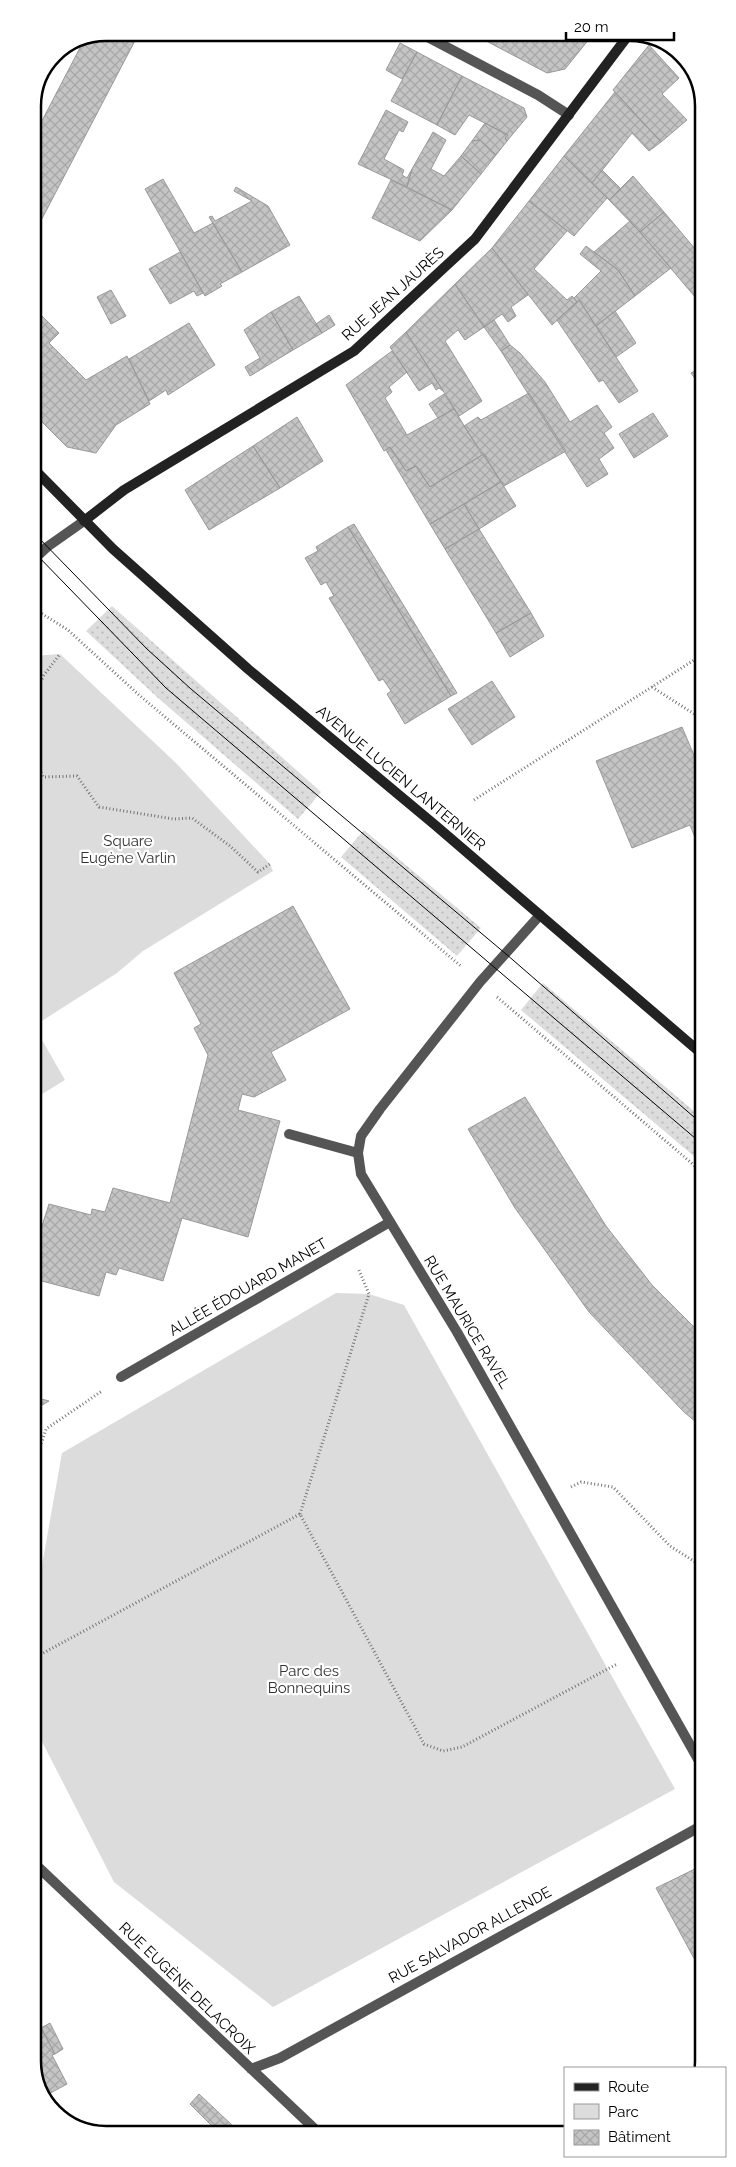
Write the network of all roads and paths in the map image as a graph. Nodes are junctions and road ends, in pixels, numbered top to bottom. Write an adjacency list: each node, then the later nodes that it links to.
1 (435, 41): 3 (street)
2 (624, 41): 3 (main road, RUE JEAN JAURÈS)
3 (569, 115): 5 (main road, RUE JEAN JAURÈS)
4 (41, 476): 5 (main road, AVENUE LUCIEN LANTERNIER)
5 (84, 521): 6 (street); 16 (main road, AVENUE LUCIEN LANTERNIER)
6 (41, 553)
7 (41, 613): 17 (path)
8 (60, 654): 10 (path)
9 (695, 659): 11 (path)
10 (41, 681)
11 (652, 687): 12 (path); 14 (path)
12 (695, 715)
13 (41, 772): 15 (path)
14 (474, 800)
15 (270, 864)
16 (540, 915): 19 (main road, AVENUE LUCIEN LANTERNIER); 21 (street, RUE MAURICE RAVEL)
17 (465, 970)
18 (492, 993): 22 (path)
19 (695, 1048)
20 (289, 1134): 21 (street)
21 (358, 1153): 23 (street, RUE MAURICE RAVEL)
22 (695, 1166)
23 (390, 1222): 24 (street, ALLÉE ÉDOUARD MANET); 27 (street, RUE MAURICE RAVEL)
24 (349, 1246): 25 (street, ALLÉE ÉDOUARD MANET); 28 (path)
25 (121, 1378): 26 (path)
26 (41, 1445)
27 (551, 1496): 29 (path); 31 (street, RUE MAURICE RAVEL)
28 (300, 1514): 30 (path); 31 (path)
29 (695, 1562)
30 (41, 1654)
31 (640, 1654): 32 (street, RUE MAURICE RAVEL)
32 (695, 1754)
33 (695, 1829): 35 (street, RUE SALVADOR ALLENDE)
34 (41, 1870): 35 (street, RUE EUGÈNE DELACROIX)
35 (251, 2070): 36 (street, RUE EUGÈNE DELACROIX)
36 (311, 2126)

